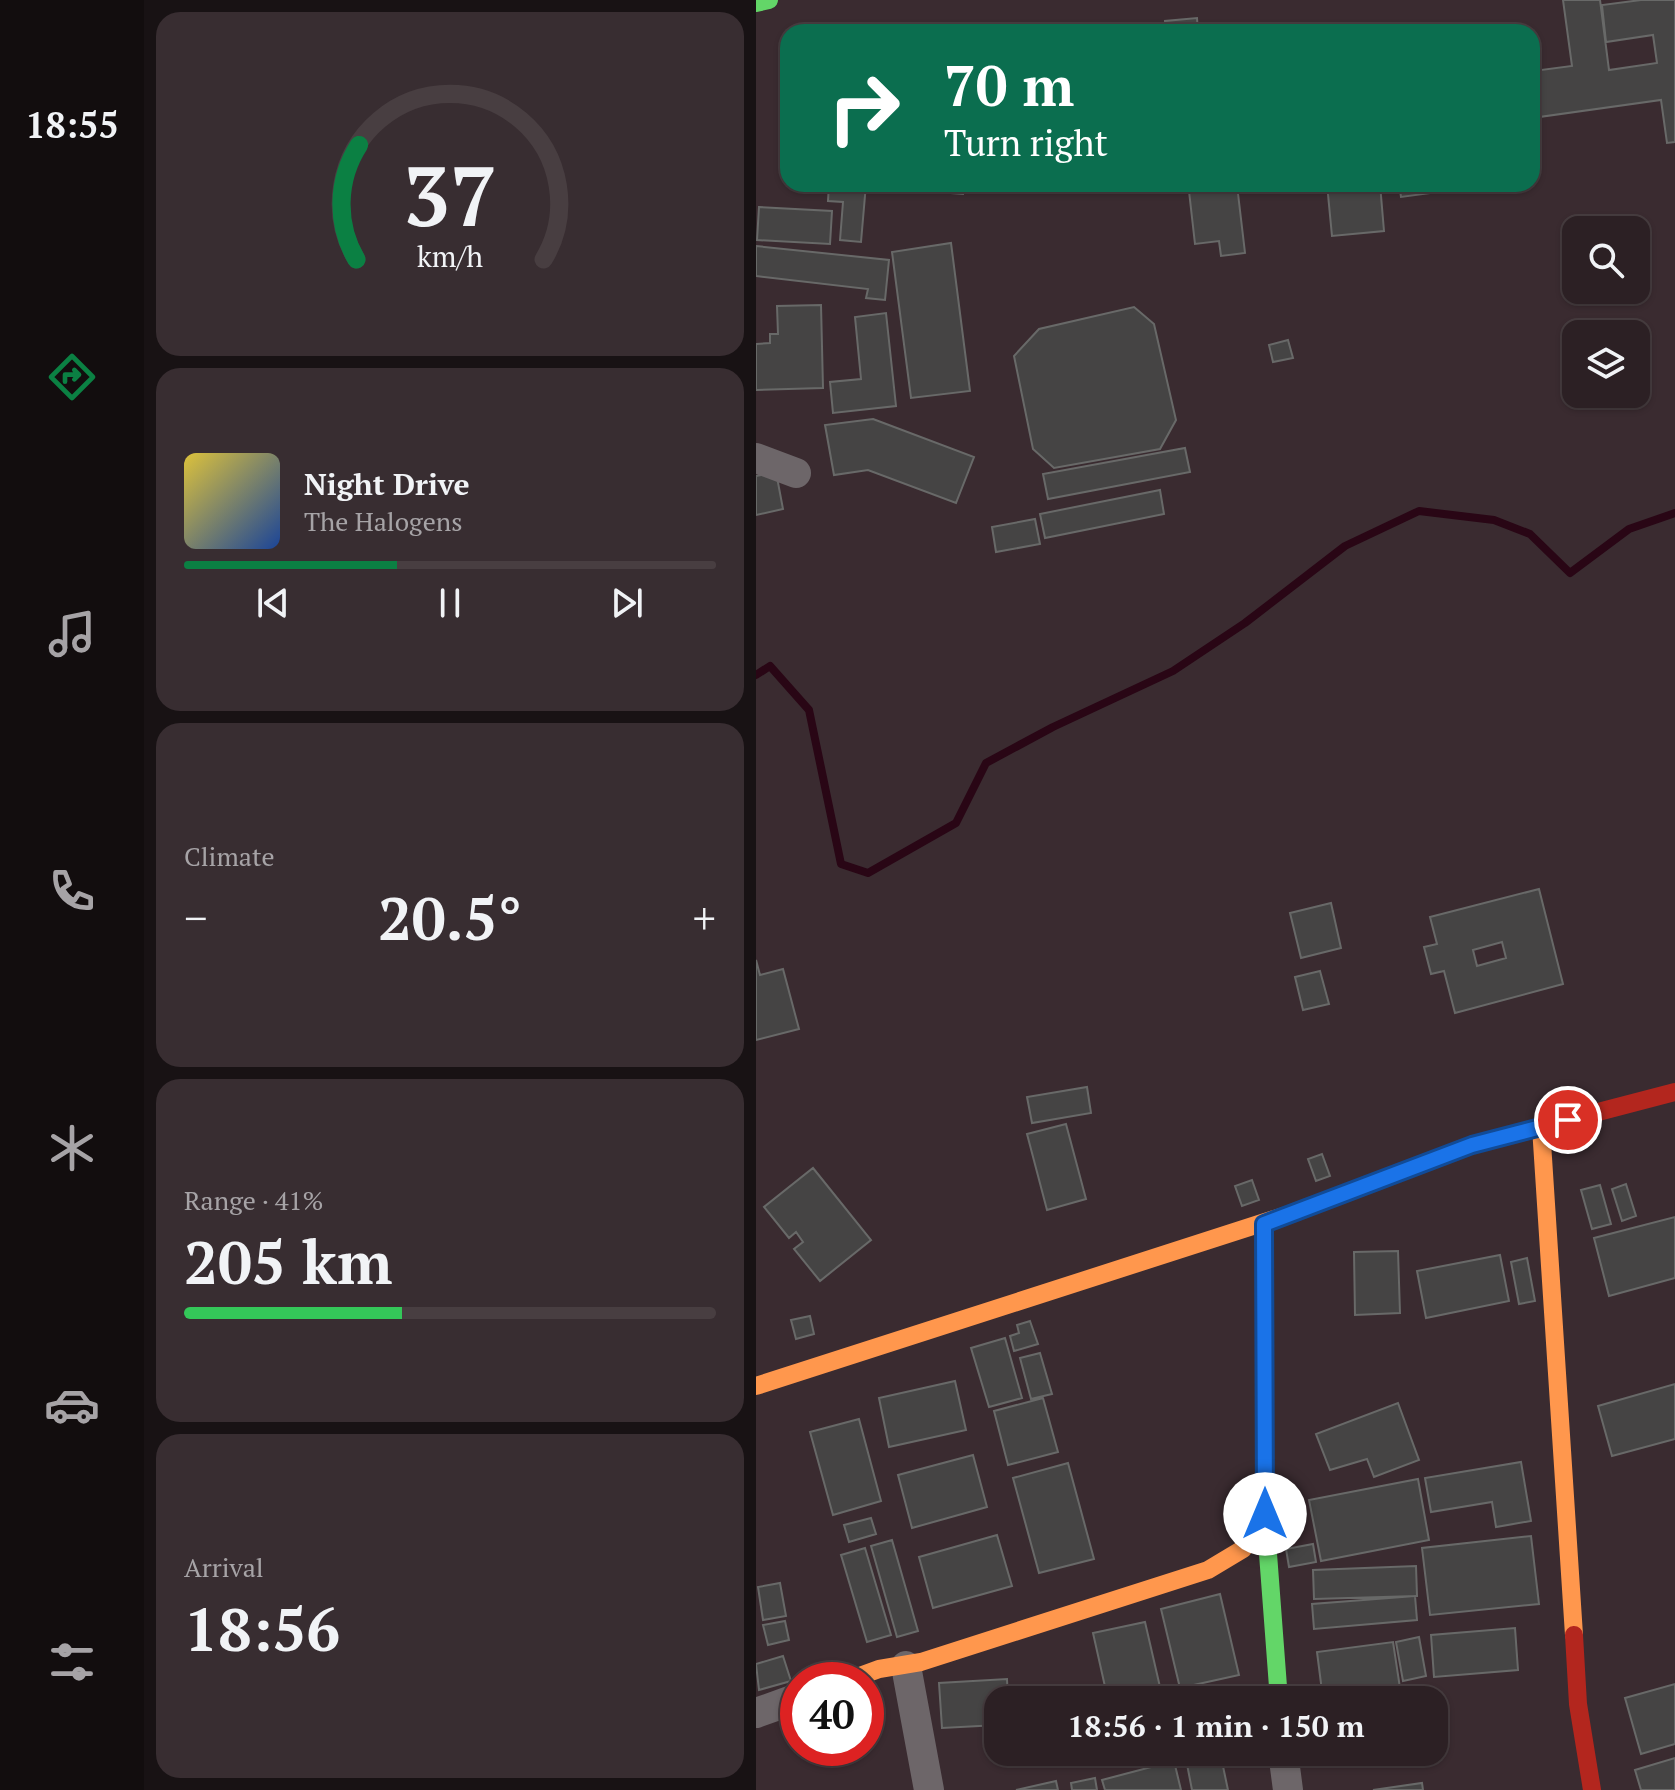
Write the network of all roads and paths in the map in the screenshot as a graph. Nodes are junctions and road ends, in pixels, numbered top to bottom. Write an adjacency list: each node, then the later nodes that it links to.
1 (769, 0): 2 (street)
2 (756, 3)
3 (756, 458): 4 (street)
4 (796, 473)
5 (1675, 1092): 6 (street)
6 (1541, 1127): 7 (street); 18 (street)
7 (1264, 1224): 8 (street); 9 (street)
8 (756, 1386)
9 (1265, 1514): 10 (street); 12 (street)
10 (906, 1666): 11 (street); 16 (street)
11 (884, 1668)
12 (1278, 1686)
13 (780, 1704): 14 (street)
14 (756, 1713)
15 (1285, 1766): 17 (street)
16 (929, 1790)
17 (1288, 1790)
18 (1592, 1790)

